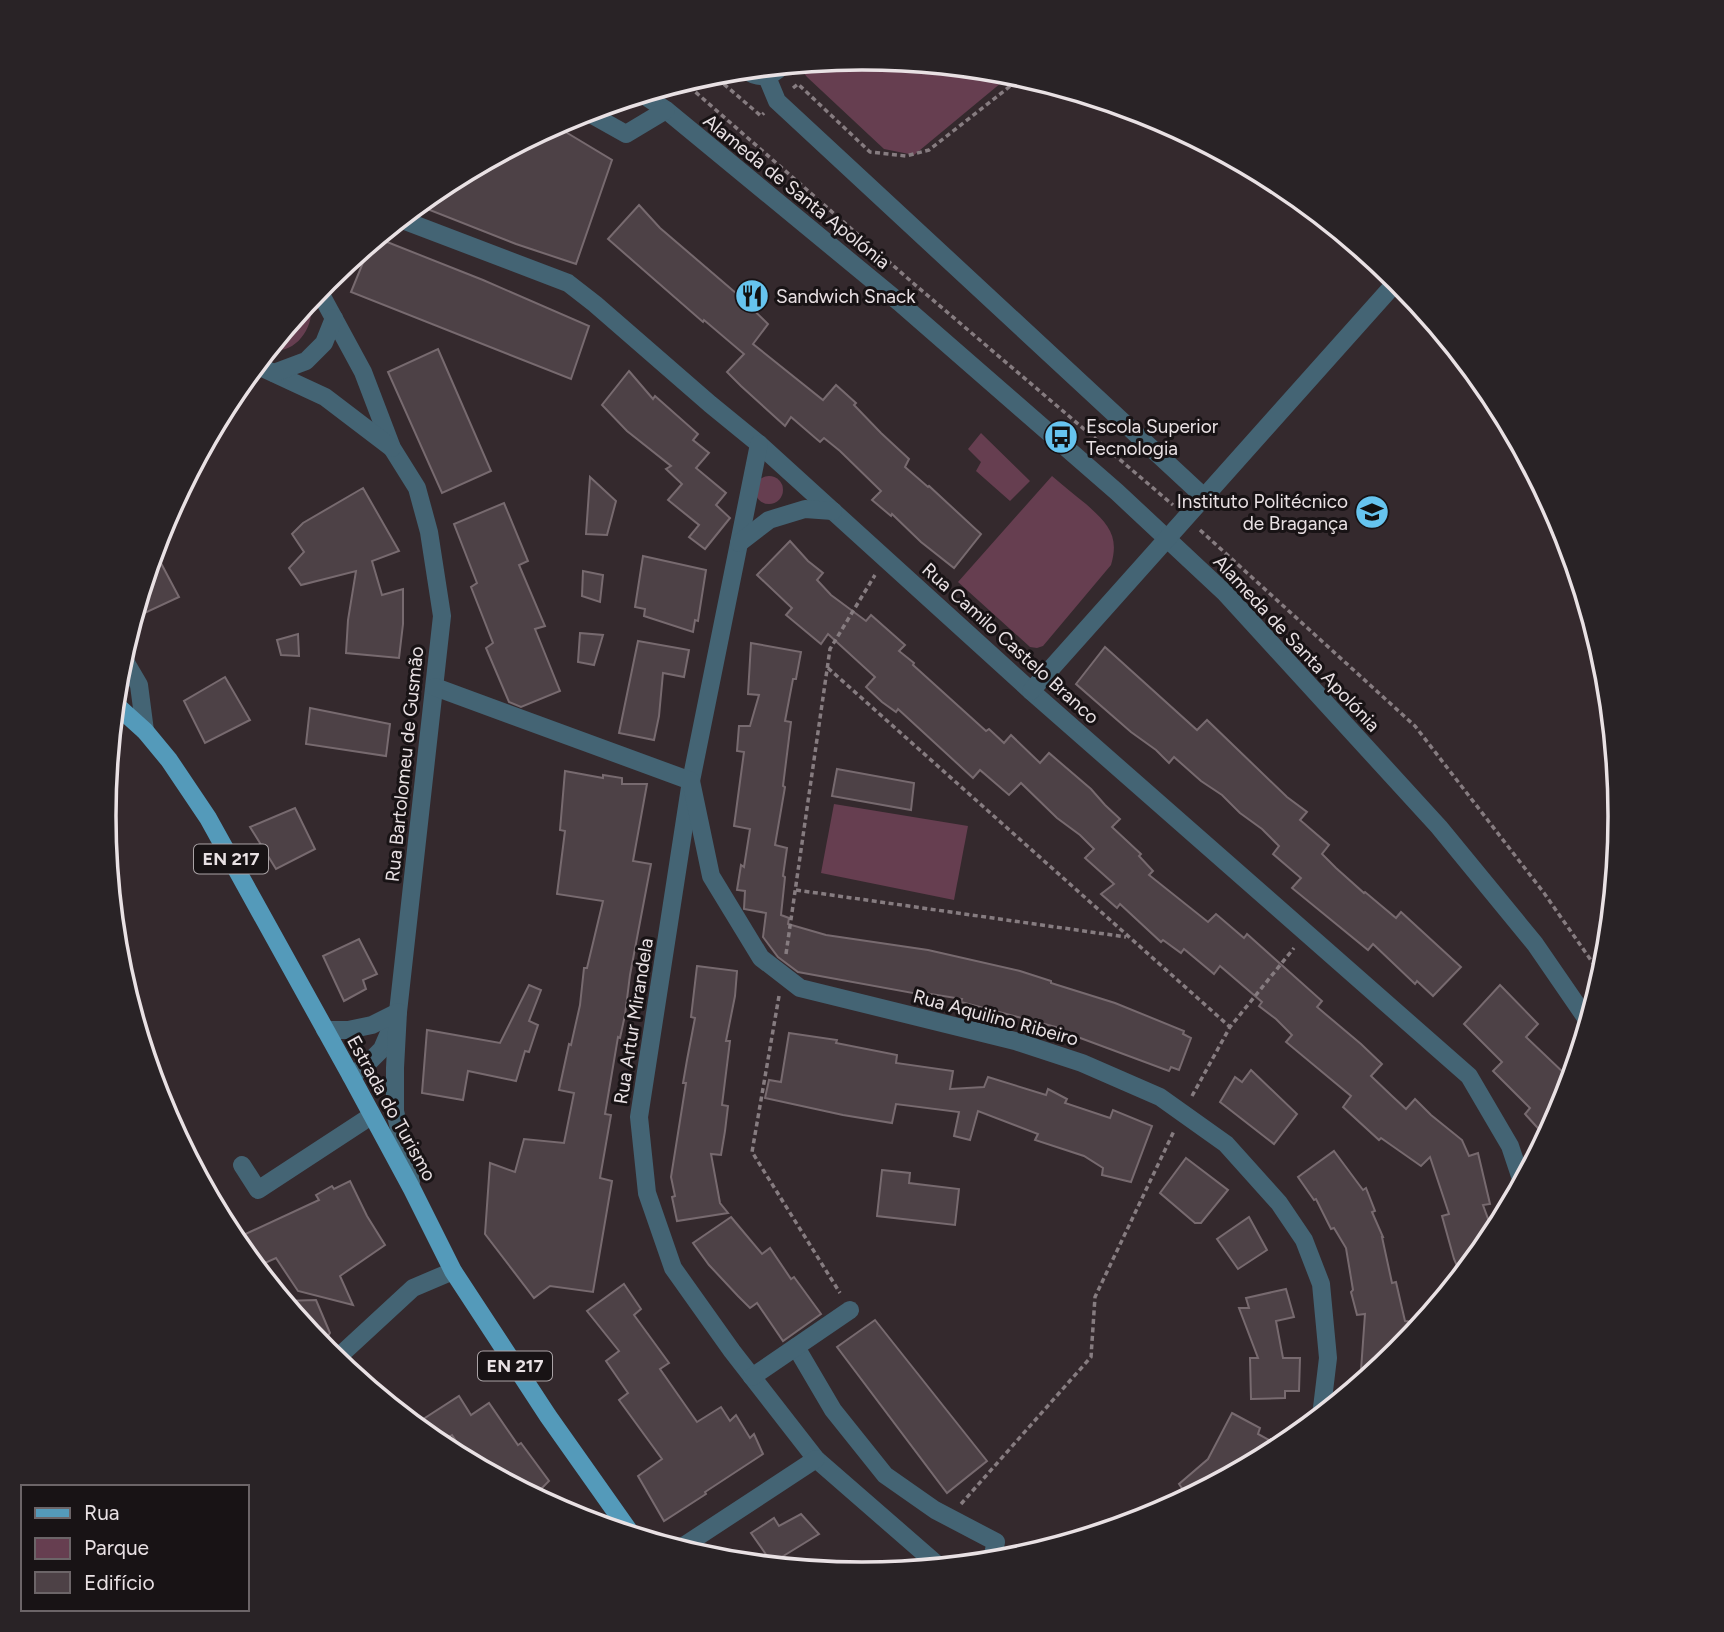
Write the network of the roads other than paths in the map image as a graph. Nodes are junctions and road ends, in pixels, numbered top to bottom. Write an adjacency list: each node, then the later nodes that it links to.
1 (769, 76): 13 (street)
2 (652, 101): 3 (street, Alameda de Santa Apolónia)
3 (666, 110): 4 (street); 15 (street, Alameda de Santa Apolónia)
4 (599, 119)
5 (410, 223): 11 (street, Rua Camilo Castelo Branco)
6 (1390, 288): 13 (street)
7 (324, 299): 8 (street, Rua Bartolomeu de Gusmão)
8 (334, 318): 10 (street); 12 (street, Rua Bartolomeu de Gusmão)
9 (265, 369): 10 (street, Rua Bartolomeu de Gusmão)
10 (274, 373): 12 (street, Rua Bartolomeu de Gusmão)
11 (759, 444): 14 (street, Rua Camilo Castelo Branco); 16 (street, Rua Artur Mirandela)
12 (392, 448): 18 (street, Rua Bartolomeu de Gusmão)
13 (1204, 497): 15 (street)
14 (833, 511): 16 (street); 19 (street, Rua Camilo Castelo Branco)
15 (1167, 538): 19 (street); 24 (street, Alameda de Santa Apolónia)
16 (739, 543): 22 (street, Rua Artur Mirandela)
17 (130, 670): 21 (street)
18 (435, 687): 22 (street); 23 (street, Rua Bartolomeu de Gusmão)
19 (1031, 691): 29 (street, Rua Camilo Castelo Branco)
20 (123, 711): 21 (main road, Estrada do Turismo / EN 217)
21 (145, 731): 25 (main road, Estrada do Turismo / EN 217)
22 (691, 781): 35 (street, Rua Artur Mirandela); 36 (street, Rua Aquilino Ribeiro)
23 (398, 1012): 25 (street); 26 (street, Rua Bartolomeu de Gusmão); 30 (street)
24 (1582, 1012)
25 (325, 1031): 26 (main road, Estrada do Turismo / EN 217)
26 (351, 1076): 27 (main road, Estrada do Turismo / EN 217)
27 (372, 1116): 28 (street); 30 (main road, Estrada do Turismo / EN 217)
28 (242, 1165)
29 (1518, 1170)
30 (412, 1189): 31 (main road, Estrada do Turismo / EN 217)
31 (453, 1271): 34 (street); 38 (main road, Estrada do Turismo / EN 217)
32 (850, 1310): 33 (street)
33 (796, 1347): 35 (street); 40 (street)
34 (343, 1352)
35 (752, 1377): 37 (street, Rua Artur Mirandela)
36 (1323, 1403)
37 (816, 1459): 39 (street); 41 (street)
38 (623, 1522)
39 (690, 1542)
40 (994, 1550)
41 (930, 1558)

